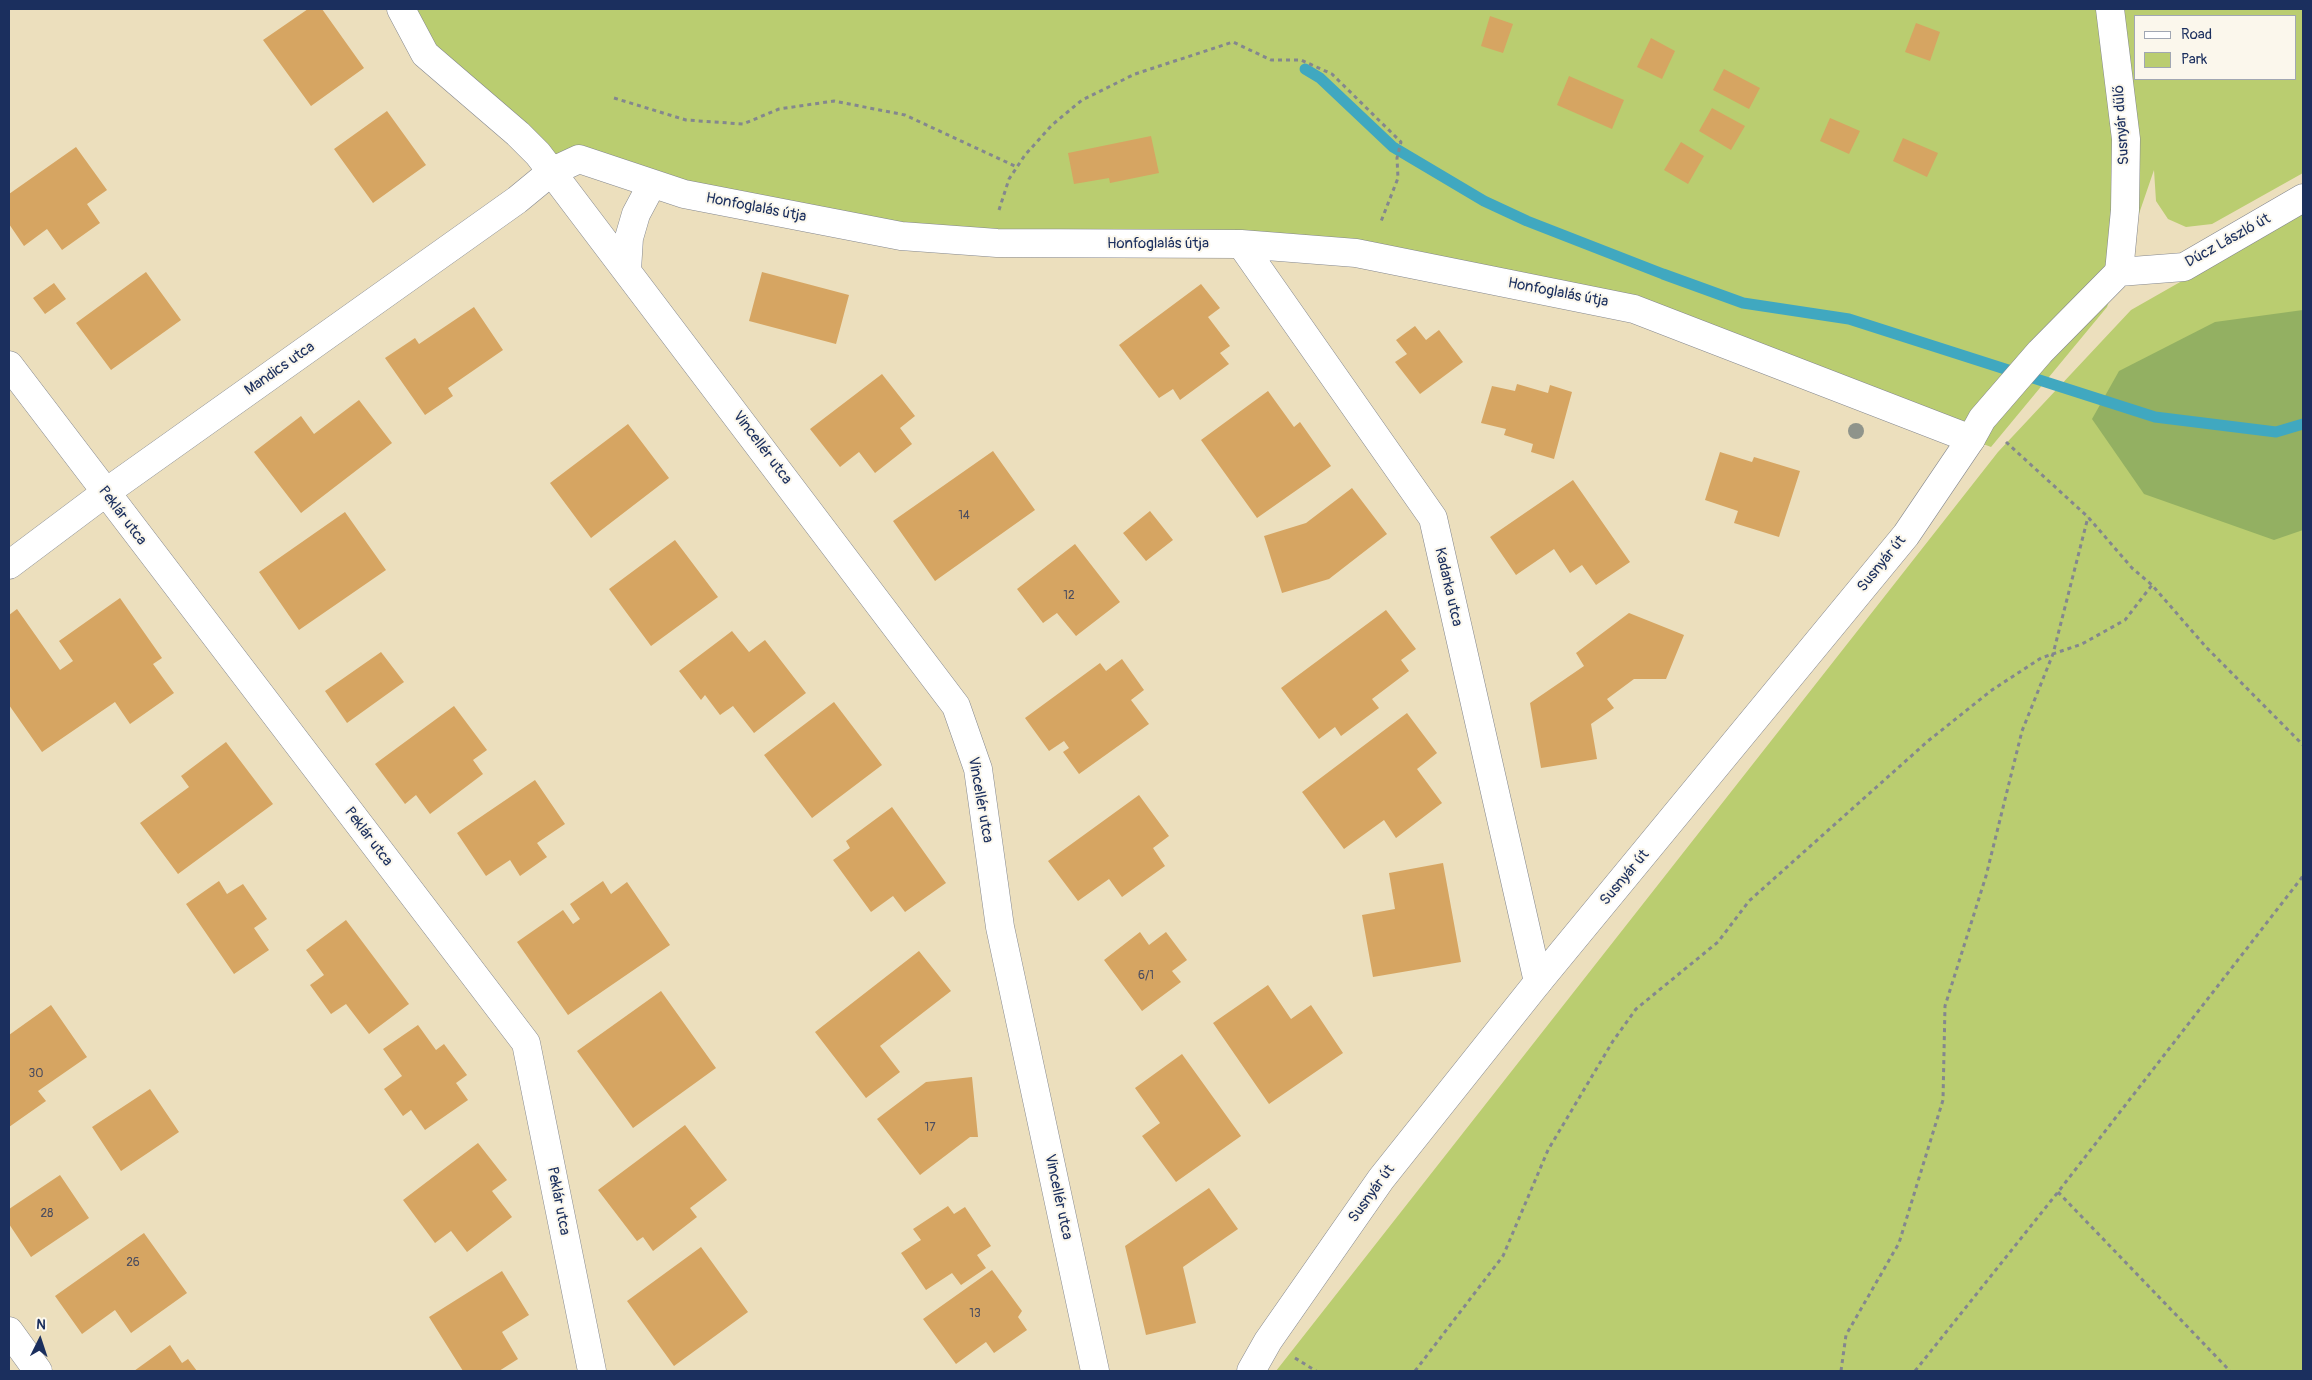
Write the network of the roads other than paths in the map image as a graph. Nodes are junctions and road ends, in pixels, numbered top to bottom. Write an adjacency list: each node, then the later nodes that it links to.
1 (401, 9): 3 (street)
2 (2110, 9): 8 (street, Susnyár dűlő)
3 (551, 172): 4 (street, Honfoglalás útja); 7 (street, Vincellér utca); 11 (street, Mandics utca)
4 (652, 184): 6 (street, Honfoglalás útja); 7 (street)
5 (2303, 198): 8 (street, Dúcz László út)
6 (1242, 244): 10 (street, Honfoglalás útja); 13 (street, Kadarka utca)
7 (627, 270): 17 (street, Vincellér utca)
8 (2119, 272): 10 (street, Susnyár út)
9 (9, 365): 11 (street, Peklár utca)
10 (1977, 429): 13 (street, Susnyár út)
11 (105, 493): 12 (street, Mandics utca); 16 (street, Peklár utca)
12 (9, 565)
13 (1538, 982): 18 (street, Susnyár út)
14 (9, 1332): 15 (street)
15 (38, 1371)
16 (592, 1371)
17 (1095, 1371)
18 (1251, 1371)

